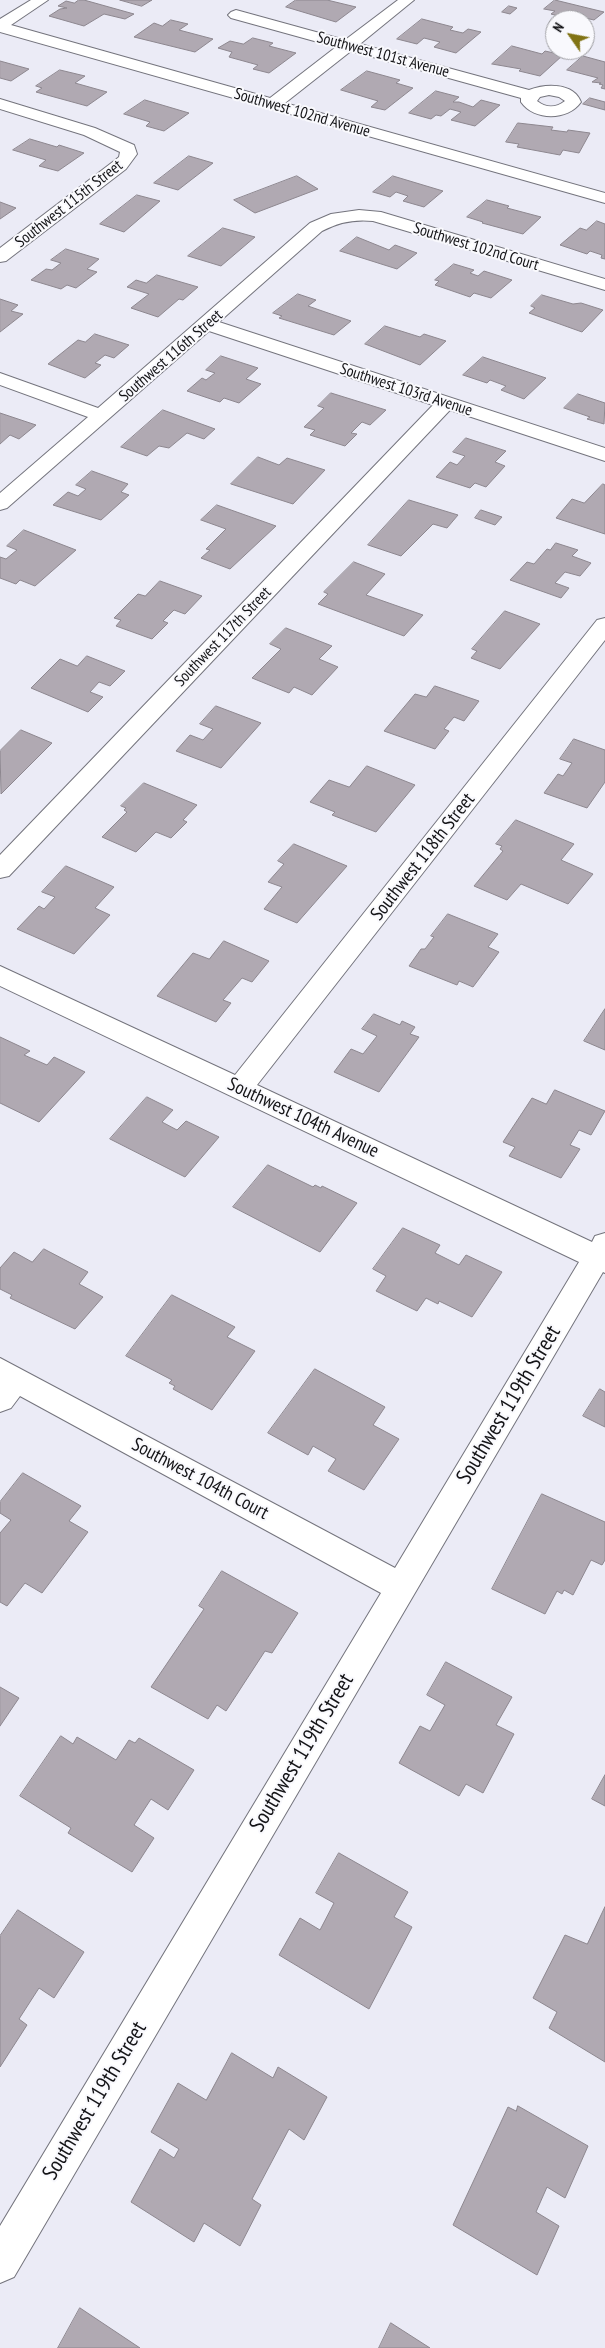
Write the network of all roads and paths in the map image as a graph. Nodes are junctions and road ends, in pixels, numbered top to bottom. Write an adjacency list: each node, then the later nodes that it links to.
1 (41, 0): 4 (street)
2 (407, 0): 5 (street)
3 (236, 15): 5 (street, Southwest 101st Avenue)
4 (0, 26): 8 (street, Southwest 102nd Avenue)
5 (348, 46): 6 (street, Southwest 101st Avenue); 8 (street)
6 (531, 96)
7 (0, 104): 11 (street, Southwest 115th Street)
8 (273, 104): 9 (street, Southwest 102nd Avenue)
9 (605, 198)
10 (346, 216): 12 (street, Southwest 102nd Court); 13 (street, Southwest 116th Street)
11 (0, 256)
12 (605, 285)
13 (207, 324): 15 (street, Southwest 103rd Avenue); 16 (street, Southwest 116th Street)
14 (0, 379): 16 (street)
15 (446, 403): 17 (street, Southwest 103rd Avenue); 20 (street, Southwest 117th Street)
16 (103, 416): 18 (street, Southwest 116th Street)
17 (605, 455)
18 (0, 504)
19 (605, 625): 22 (street, Southwest 118th Street)
20 (0, 870)
21 (0, 975): 22 (street, Southwest 104th Avenue)
22 (240, 1088): 23 (street, Southwest 104th Avenue)
23 (602, 1254): 25 (street, Southwest 119th Street)
24 (5, 1383): 25 (street, Southwest 104th Court)
25 (400, 1586): 26 (street, Southwest 119th Street)
26 (0, 2263)

